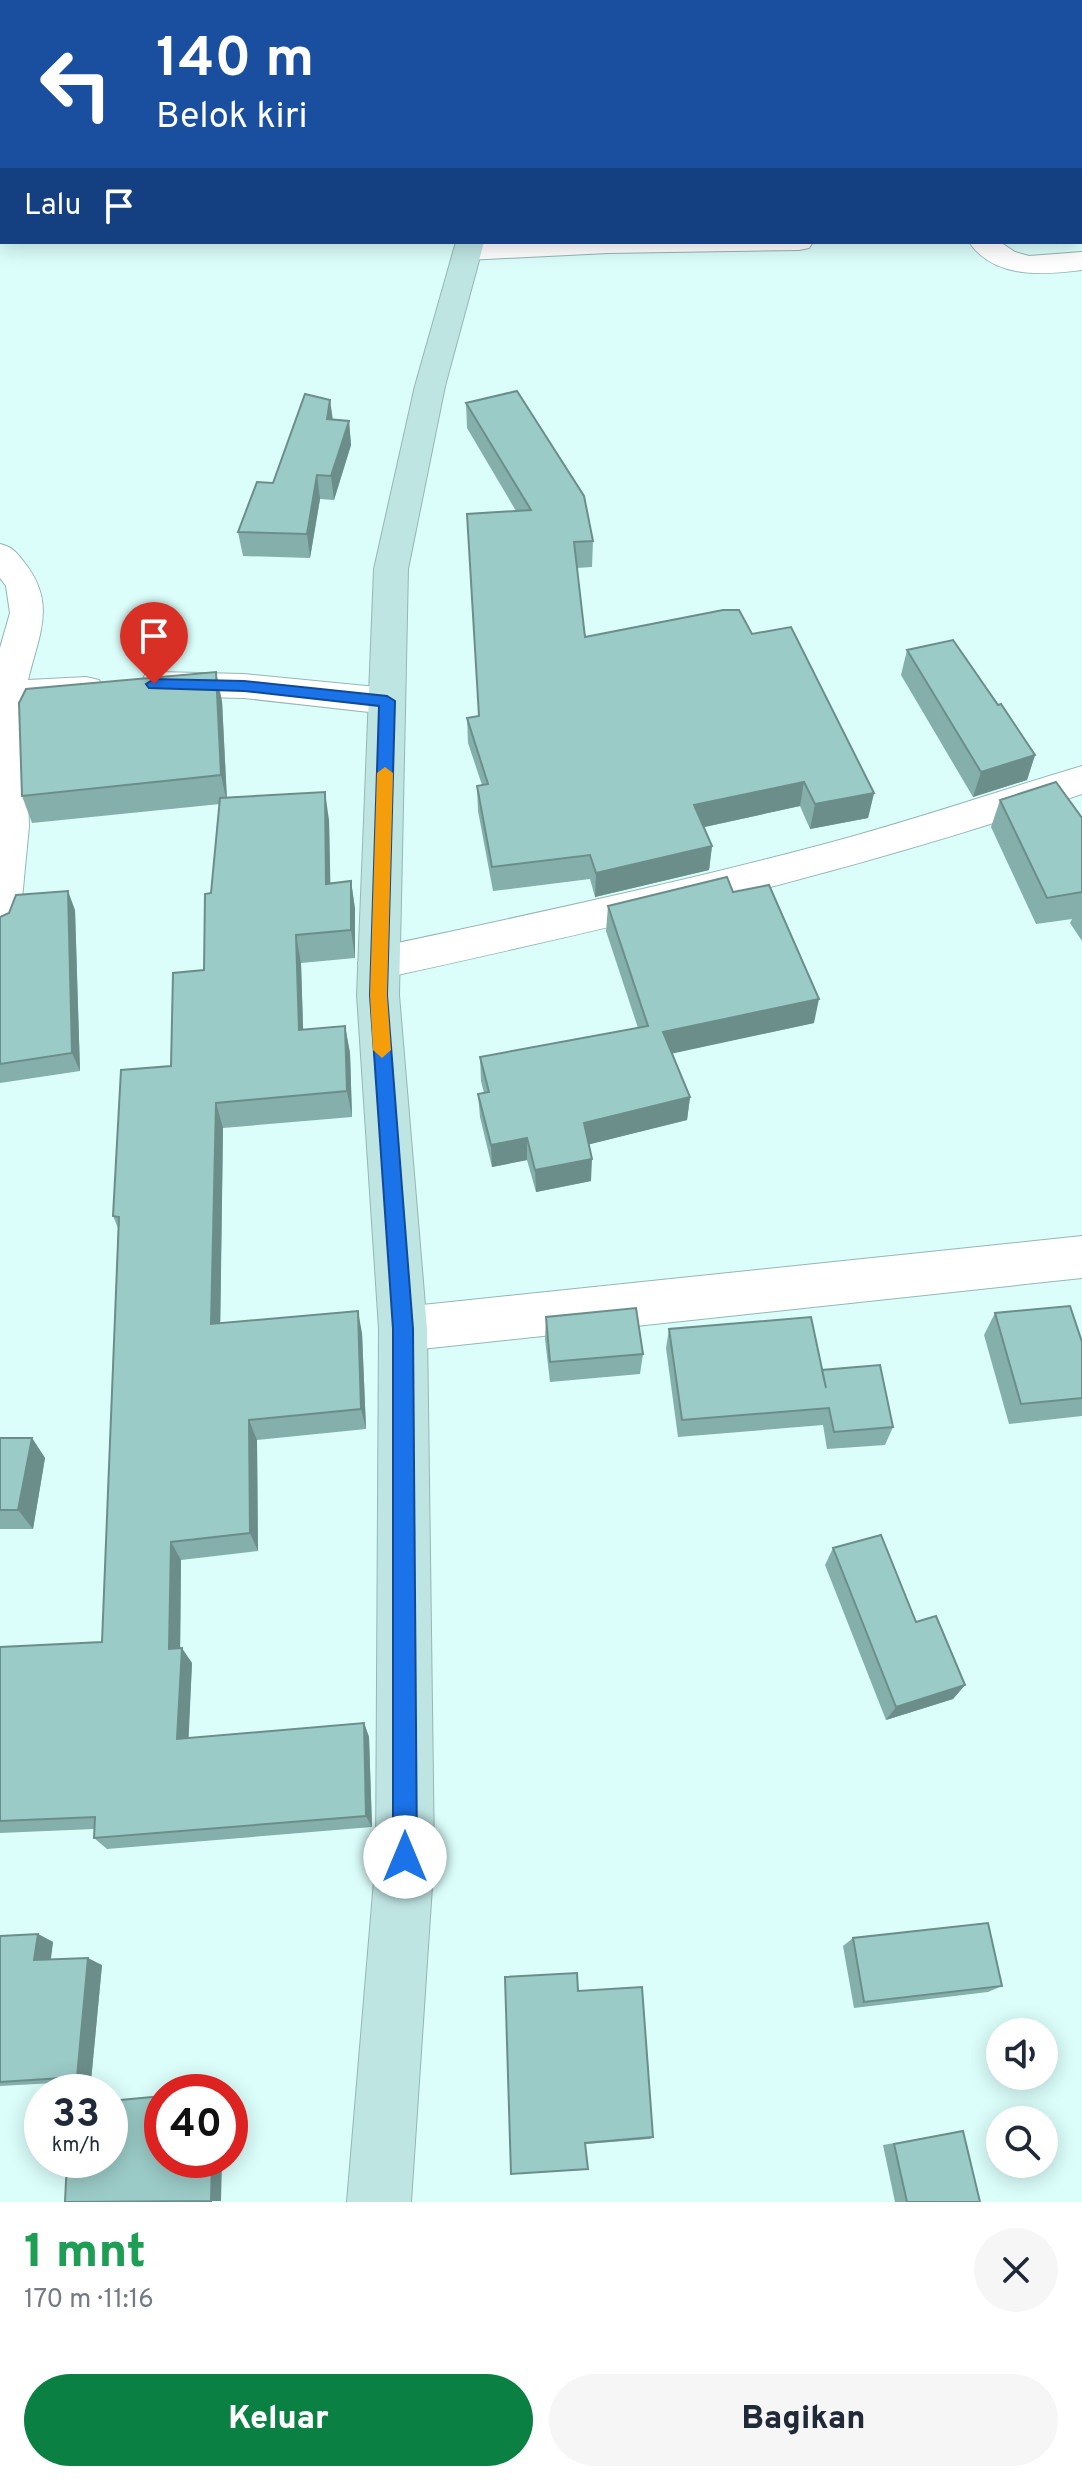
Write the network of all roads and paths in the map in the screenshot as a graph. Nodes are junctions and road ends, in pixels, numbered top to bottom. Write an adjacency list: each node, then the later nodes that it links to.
1 (696, 244): 3 (street)
2 (986, 244): 4 (street)
3 (468, 247): 7 (street)
4 (1082, 261)
5 (0, 555): 6 (street)
6 (6, 694): 7 (street); 9 (street)
7 (387, 701): 11 (street)
8 (1082, 780): 11 (street)
9 (5, 826): 10 (street)
10 (0, 920)
11 (379, 963): 13 (street)
12 (1082, 1257): 13 (street)
13 (403, 1329): 14 (street)
14 (379, 2202)

